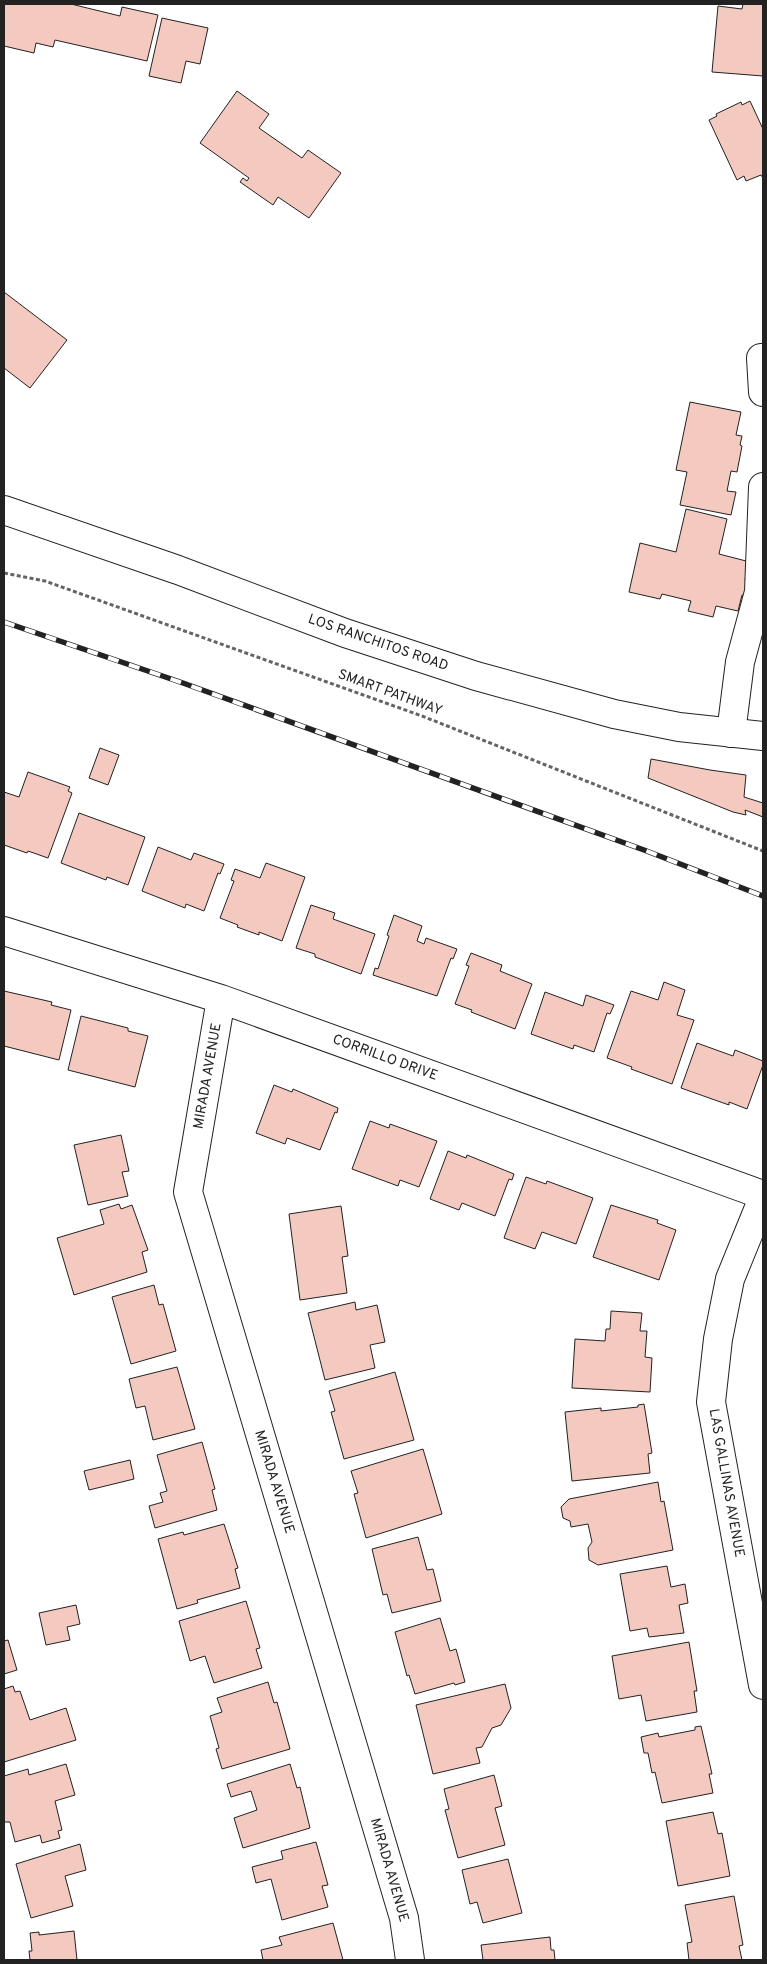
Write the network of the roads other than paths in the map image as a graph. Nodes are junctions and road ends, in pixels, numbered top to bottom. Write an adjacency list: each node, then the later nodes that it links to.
1 (761, 358): 2 (street)
2 (763, 392)
3 (763, 487): 5 (street)
4 (4, 510): 5 (street, LOS RANCHITOS ROAD)
5 (731, 733): 6 (street, LOS RANCHITOS ROAD)
6 (763, 736)
7 (4, 931): 8 (street, CORRILLO DRIVE)
8 (221, 999): 9 (street, CORRILLO DRIVE); 11 (street, MIRADA AVENUE)
9 (763, 1196): 10 (street, LAS GALLINAS AVENUE)
10 (763, 1685)
11 (410, 1960)

